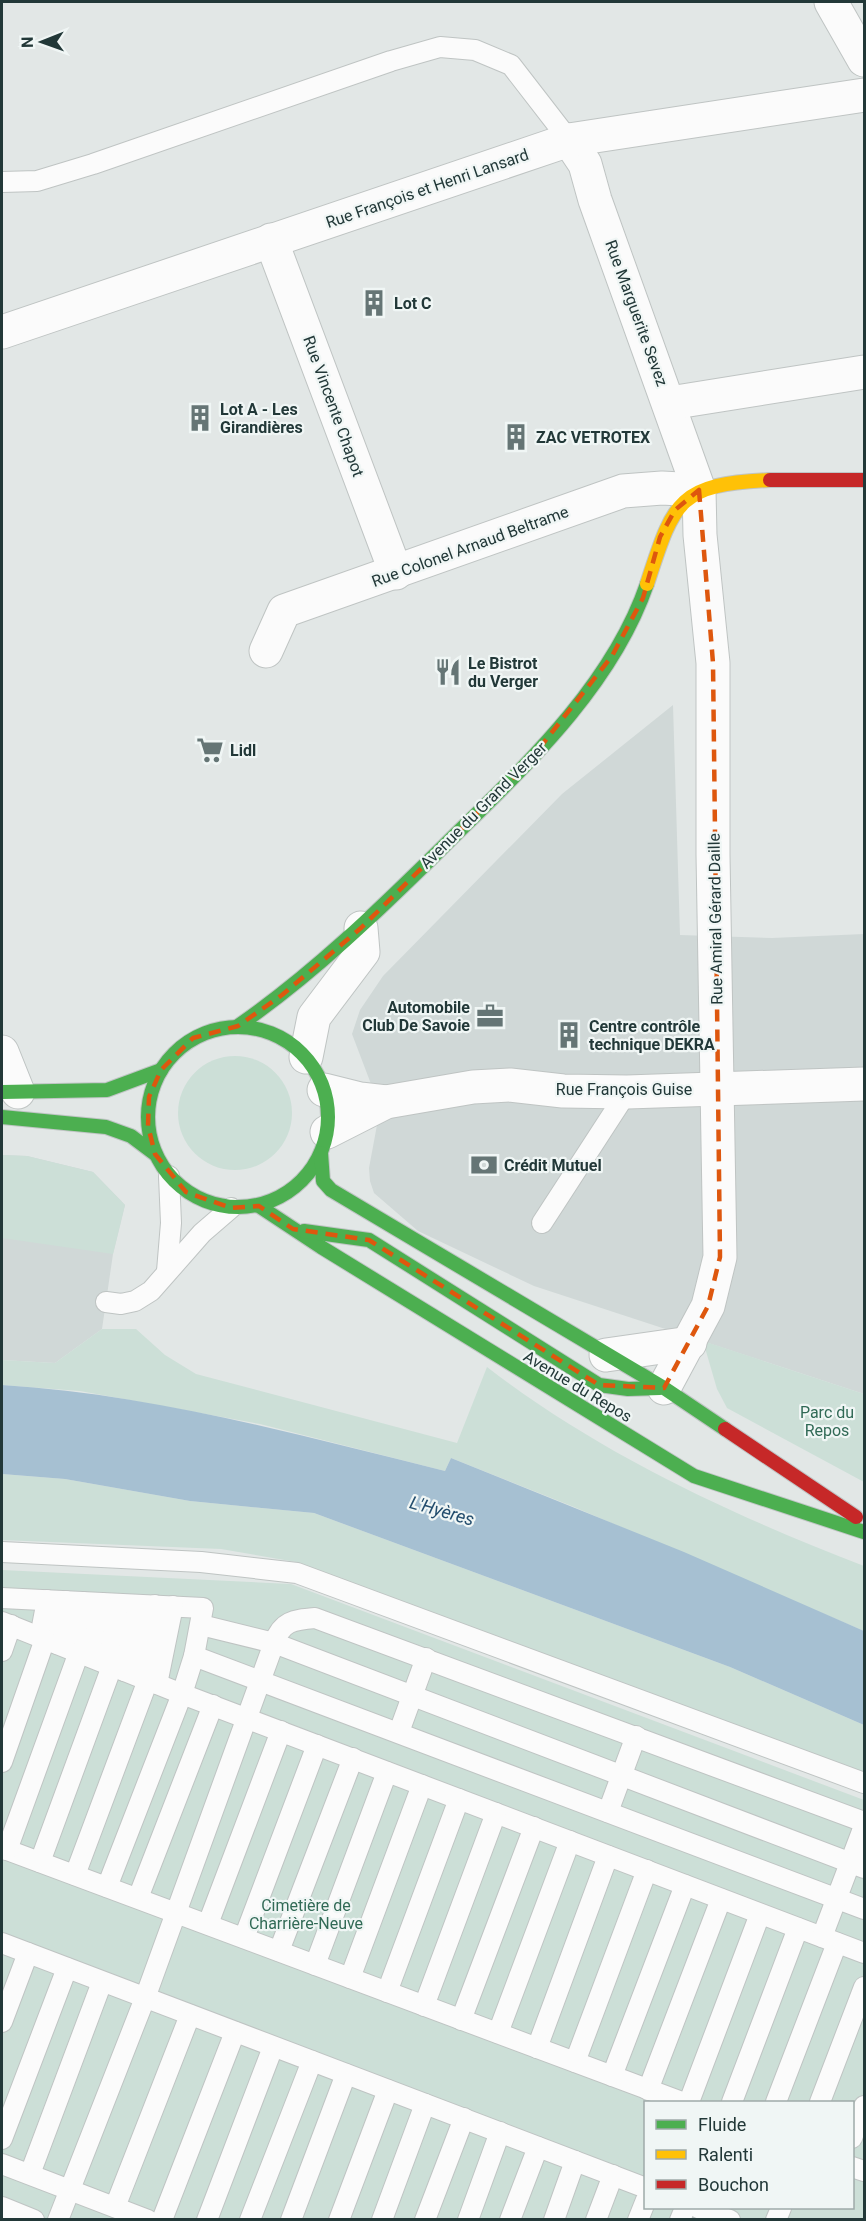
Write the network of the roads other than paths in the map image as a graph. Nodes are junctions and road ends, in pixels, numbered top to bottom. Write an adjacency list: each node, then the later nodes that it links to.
1 (831, 2): 2 (street)
2 (864, 60)
3 (864, 94): 4 (street, Rue François et Henri Lansard)
4 (569, 140): 5 (lane); 6 (street, Rue François et Henri Lansard); 9 (street, Rue Marguerite Sevez)
5 (2, 182)
6 (271, 240): 7 (street, Rue François et Henri Lansard); 12 (street, Rue Vincente Chapot)
7 (2, 332)
8 (864, 372): 9 (street)
9 (670, 403): 11 (street, Rue Marguerite Sevez)
10 (864, 480): 11 (main road)
11 (699, 490): 12 (street, Rue Colonel Arnaud Beltrame); 14 (main road, Avenue du Grand Verger); 20 (street, Rue Amiral Gérard Daille)
12 (396, 573): 13 (street, Rue Colonel Arnaud Beltrame)
13 (266, 651)
14 (361, 928): 15 (main road, Avenue du Grand Verger); 17 (street)
15 (238, 1026): 17 (main road); 18 (main road)
16 (2, 1052): 23 (street)
17 (306, 1057): 21 (main road)
18 (160, 1070): 23 (main road); 26 (main road)
19 (864, 1084): 20 (street, Rue François Guise)
20 (717, 1088): 22 (street, Rue François Guise); 34 (street, Rue Amiral Gérard Daille)
21 (324, 1090): 24 (street, Rue François Guise); 25 (main road)
22 (627, 1092): 24 (street, Rue François Guise); 30 (lane)
23 (7, 1100): 26 (main road)
24 (386, 1102): 25 (street, Rue François Guise)
25 (324, 1143): 28 (main road); 35 (main road)
26 (155, 1154): 27 (main road)
27 (169, 1176): 29 (main road); 32 (lane)
28 (259, 1206): 29 (main road); 31 (main road, Avenue du Repos)
29 (231, 1208): 32 (lane)
30 (542, 1223)
31 (293, 1229): 36 (main road, Avenue du Repos); 38 (main road, Avenue du Repos)
32 (167, 1270): 33 (lane)
33 (106, 1302)
34 (690, 1343): 35 (street); 36 (street, Rue Amiral Gérard Daille)
35 (606, 1355): 36 (main road)
36 (664, 1388): 37 (main road)
37 (864, 1522)
38 (864, 1532)
39 (2, 1552): 62 (lane)
40 (2, 1598): 41 (lane)
41 (110, 1603): 43 (lane); 48 (lane); 48 (lane); 48 (lane); 48 (lane)
42 (6, 1623): 45 (lane); 48 (lane)
43 (201, 1625): 44 (lane); 46 (lane)
44 (273, 1643): 47 (lane); 49 (lane); 51 (lane)
45 (2, 1651)
46 (194, 1656): 49 (lane); 50 (lane)
47 (426, 1658): 51 (lane); 56 (lane)
48 (98, 1660): 50 (lane); 59 (lane); 70 (lane); 72 (lane); 75 (lane)
49 (259, 1680): 53 (lane); 55 (lane)
50 (182, 1694): 52 (lane); 77 (lane)
51 (413, 1696): 55 (lane); 61 (lane)
52 (213, 1705): 53 (lane); 78 (lane)
53 (246, 1718): 54 (lane); 82 (lane)
54 (281, 1731): 57 (lane); 84 (lane)
55 (399, 1732): 65 (lane)
56 (636, 1736): 61 (lane); 67 (lane)
57 (317, 1745): 58 (lane); 86 (lane)
58 (353, 1758): 60 (lane); 89 (lane)
59 (2, 1762)
60 (387, 1772): 63 (lane); 92 (lane)
61 (621, 1775): 65 (lane); 73 (lane)
62 (864, 1783)
63 (422, 1785): 64 (lane); 94 (lane)
64 (459, 1799): 66 (lane); 97 (lane)
65 (608, 1812): 80 (lane)
66 (496, 1813): 68 (lane); 99 (lane)
67 (864, 1824): 73 (lane)
68 (534, 1827): 69 (lane); 101 (lane)
69 (570, 1841): 71 (lane); 104 (lane)
70 (4, 1849): 72 (lane)
71 (608, 1856): 74 (lane); 106 (lane)
72 (40, 1862): 75 (lane)
73 (857, 1865): 80 (lane)
74 (647, 1870): 76 (lane); 108 (lane)
75 (75, 1875): 77 (lane)
76 (685, 1885): 79 (lane); 110 (lane)
77 (107, 1887): 78 (lane)
78 (138, 1898): 82 (lane)
79 (721, 1899): 83 (lane); 112 (lane)
80 (837, 1899): 81 (lane); 87 (lane)
81 (864, 1910)
82 (176, 1912): 84 (lane); 98 (lane)
83 (760, 1914): 85 (lane); 114 (lane)
84 (208, 1924): 86 (lane)
85 (798, 1928): 87 (lane); 115 (lane)
86 (244, 1938): 89 (lane)
87 (829, 1940): 91 (lane); 116 (lane)
88 (2, 1943): 90 (lane)
89 (279, 1951): 92 (lane)
90 (28, 1953): 93 (lane); 102 (lane)
91 (864, 1953)
92 (315, 1965): 94 (lane)
93 (67, 1968): 95 (lane); 123 (lane)
94 (350, 1978): 97 (lane)
95 (102, 1982): 98 (lane); 127 (lane)
96 (864, 1987): 117 (lane)
97 (387, 1992): 99 (lane)
98 (145, 1998): 100 (lane); 130 (lane)
99 (424, 2006): 101 (lane)
100 (190, 2015): 103 (lane); 133 (lane)
101 (461, 2020): 104 (lane)
102 (2, 2022)
103 (235, 2032): 105 (lane); 139 (lane)
104 (498, 2033): 106 (lane)
105 (273, 2047): 107 (lane); 140 (lane)
106 (537, 2048): 108 (lane)
107 (312, 2061): 109 (lane); 141 (lane)
108 (575, 2062): 110 (lane)
109 (346, 2074): 111 (lane); 142 (lane)
110 (612, 2076): 112 (lane)
111 (388, 2090): 118 (lane); 143 (lane)
112 (648, 2090): 113 (lane)
113 (677, 2101)
114 (690, 2101)
115 (733, 2101)
116 (777, 2101)
117 (821, 2101)
118 (425, 2104): 120 (lane); 144 (lane)
119 (864, 2106): 122 (lane)
120 (464, 2118): 121 (lane); 145 (lane)
121 (500, 2132): 124 (lane); 146 (lane)
122 (854, 2133)
123 (2, 2139)
124 (538, 2147): 125 (lane); 147 (lane)
125 (575, 2161): 128 (lane); 148 (lane)
126 (2, 2164): 127 (lane)
127 (30, 2175): 130 (lane)
128 (613, 2175): 129 (lane); 149 (lane)
129 (644, 2188)
130 (70, 2190): 133 (lane); 137 (lane)
131 (644, 2203): 150 (lane)
132 (2, 2207): 136 (lane)
133 (115, 2207): 138 (lane)
134 (701, 2209): 135 (lane)
135 (726, 2219)
136 (34, 2220)
137 (58, 2220)
138 (148, 2220)
139 (162, 2220)
140 (207, 2220)
141 (250, 2220)
142 (291, 2220)
143 (339, 2220)
144 (382, 2220)
145 (425, 2220)
146 (468, 2220)
147 (510, 2220)
148 (554, 2220)
149 (596, 2220)
150 (638, 2220)

